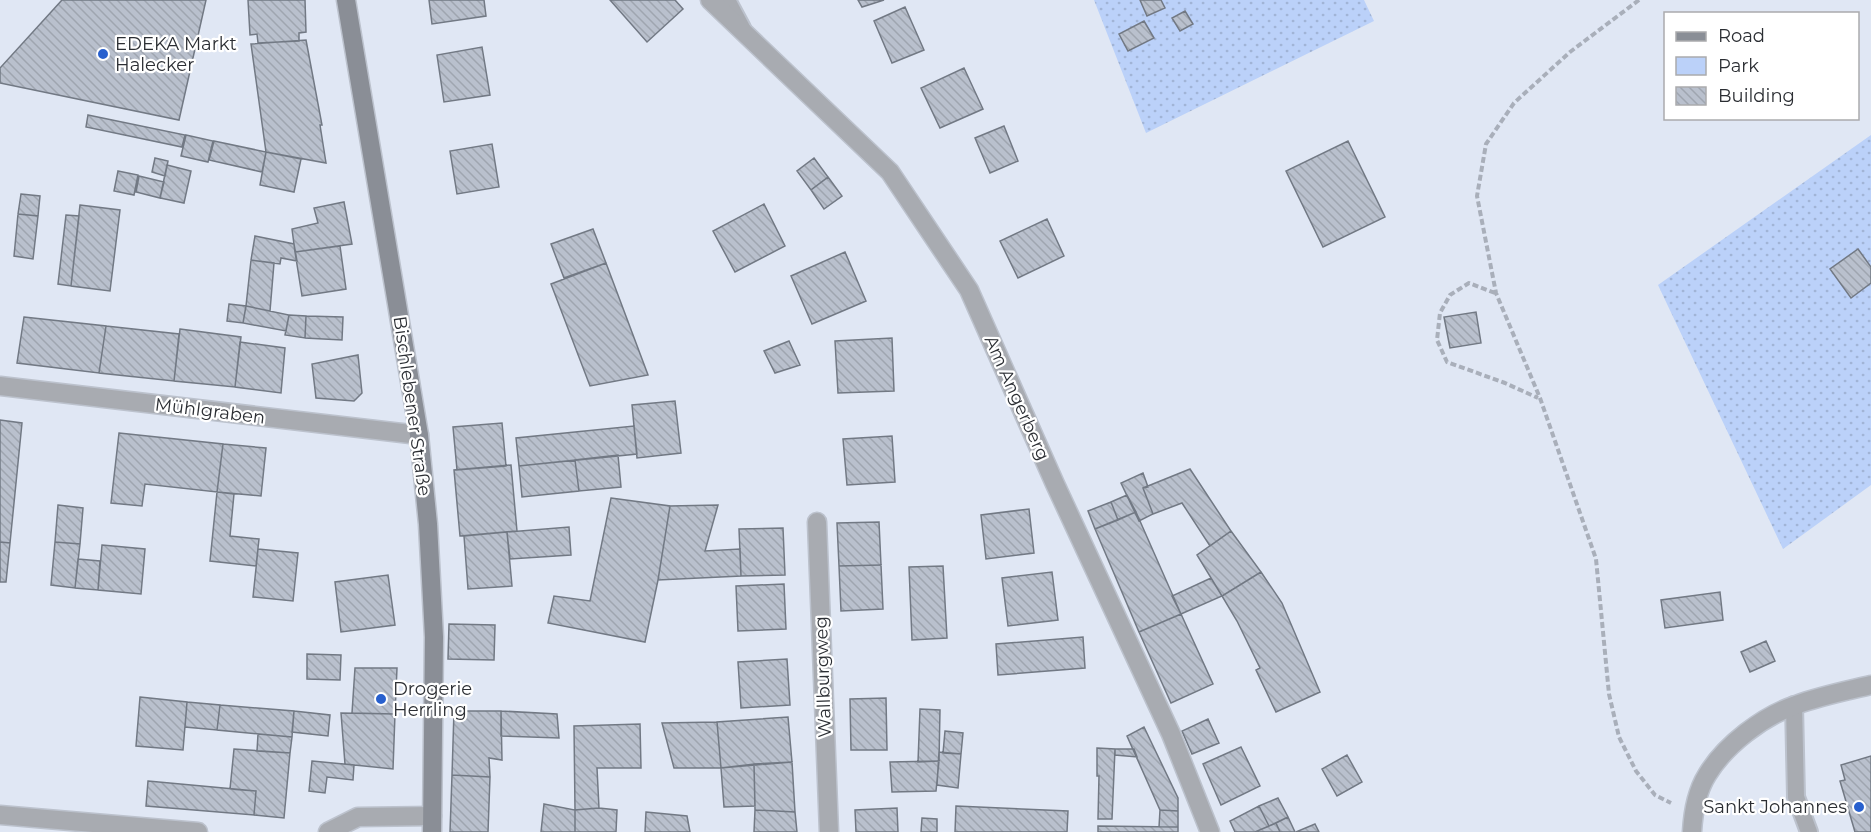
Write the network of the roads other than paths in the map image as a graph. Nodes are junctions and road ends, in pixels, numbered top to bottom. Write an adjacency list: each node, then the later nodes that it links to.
1 (346, 0): 6 (street, Bischlebener Straße)
2 (710, 0): 4 (street, Am Angerberg)
3 (727, 0): 4 (lane, Am Angerberg)
4 (744, 31): 12 (street, Am Angerberg)
5 (0, 386): 6 (street, Mühlgraben)
6 (419, 435): 11 (street, Bischlebener Straße)
7 (817, 522): 15 (street, Wallburgweg)
8 (1871, 685): 9 (street)
9 (1794, 705): 16 (street); 17 (lane)
10 (0, 815): 13 (street)
11 (432, 824): 14 (street)
12 (1205, 828)
13 (198, 832)
14 (328, 832)
15 (829, 832)
16 (1692, 832)
17 (1809, 832)

